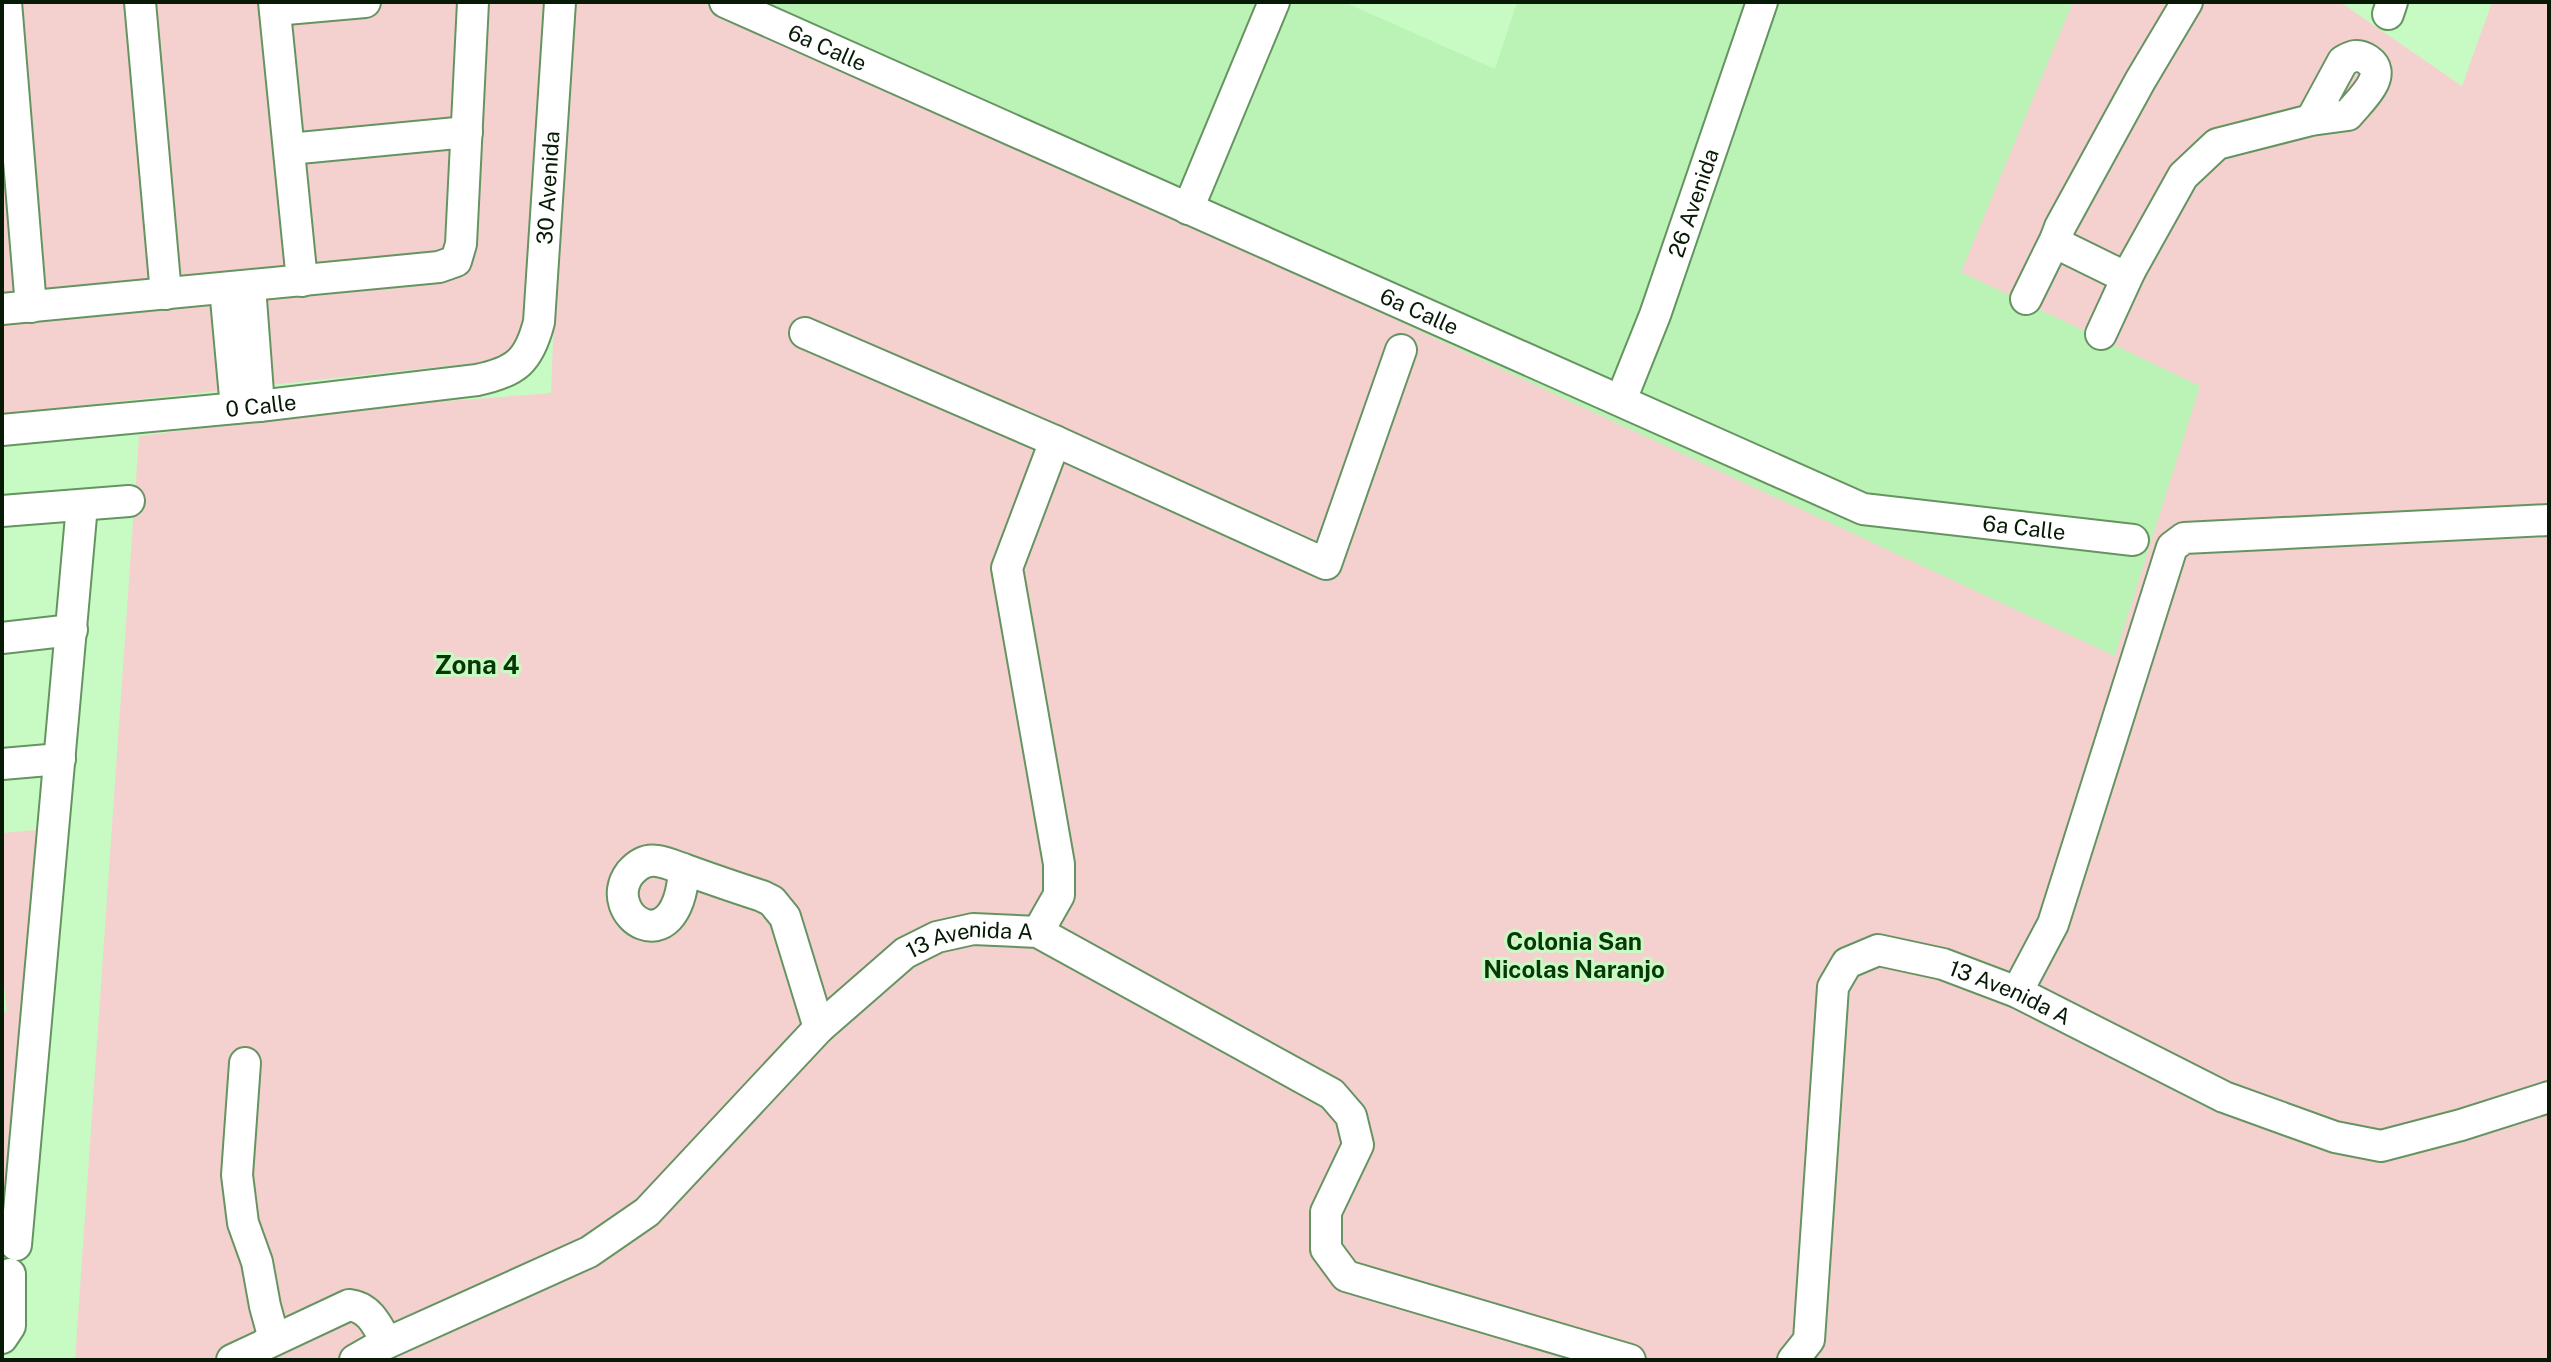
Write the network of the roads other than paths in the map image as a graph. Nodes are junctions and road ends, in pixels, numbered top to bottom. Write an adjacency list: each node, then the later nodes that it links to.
1 (6, 2): 21 (street)
2 (140, 2): 19 (street)
3 (365, 2): 10 (street)
4 (473, 2): 12 (street)
5 (560, 2): 25 (street, 30 Avenida)
6 (725, 2): 14 (street, 6a Calle)
7 (1274, 2): 14 (street)
8 (1762, 2): 26 (street, 26 Avenida)
9 (2187, 2): 15 (street)
10 (274, 6): 13 (street)
11 (2311, 120): 16 (street)
12 (467, 132): 13 (street); 17 (street)
13 (289, 149): 17 (street)
14 (1188, 209): 26 (street, 6a Calle)
15 (2056, 238): 16 (street); 20 (street)
16 (2130, 271): 23 (street)
17 (302, 281): 18 (street)
18 (238, 287): 19 (street); 27 (street)
19 (166, 294): 21 (street)
20 (2026, 299)
21 (16, 308)
22 (805, 333): 29 (street)
23 (2101, 334)
24 (1401, 350): 29 (street)
25 (515, 368): 27 (street, 0 Calle)
26 (1621, 400): 34 (street, 6a Calle)
27 (248, 407): 28 (street, 0 Calle)
28 (2, 430)
29 (1055, 441): 40 (street)
30 (129, 501): 31 (street)
31 (82, 505): 32 (street); 35 (street)
32 (2, 511)
33 (2549, 520): 41 (street)
34 (2133, 540)
35 (72, 630): 36 (street); 37 (street)
36 (2, 638)
37 (60, 759): 38 (street); 45 (street)
38 (2, 764)
39 (684, 870): 42 (street)
40 (1038, 932): 42 (street, 13 Avenida A); 51 (street, 13 Avenida A)
41 (2017, 992): 44 (street, 13 Avenida A); 52 (street, 13 Avenida A)
42 (819, 1028): 48 (street, 13 Avenida A)
43 (245, 1063): 47 (street)
44 (2549, 1097)
45 (7, 1258): 46 (street)
46 (2, 1338)
47 (274, 1339): 48 (street); 49 (street)
48 (387, 1343): 50 (street, 13 Avenida A)
49 (232, 1360)
50 (355, 1360)
51 (1630, 1360)
52 (1793, 1360)

